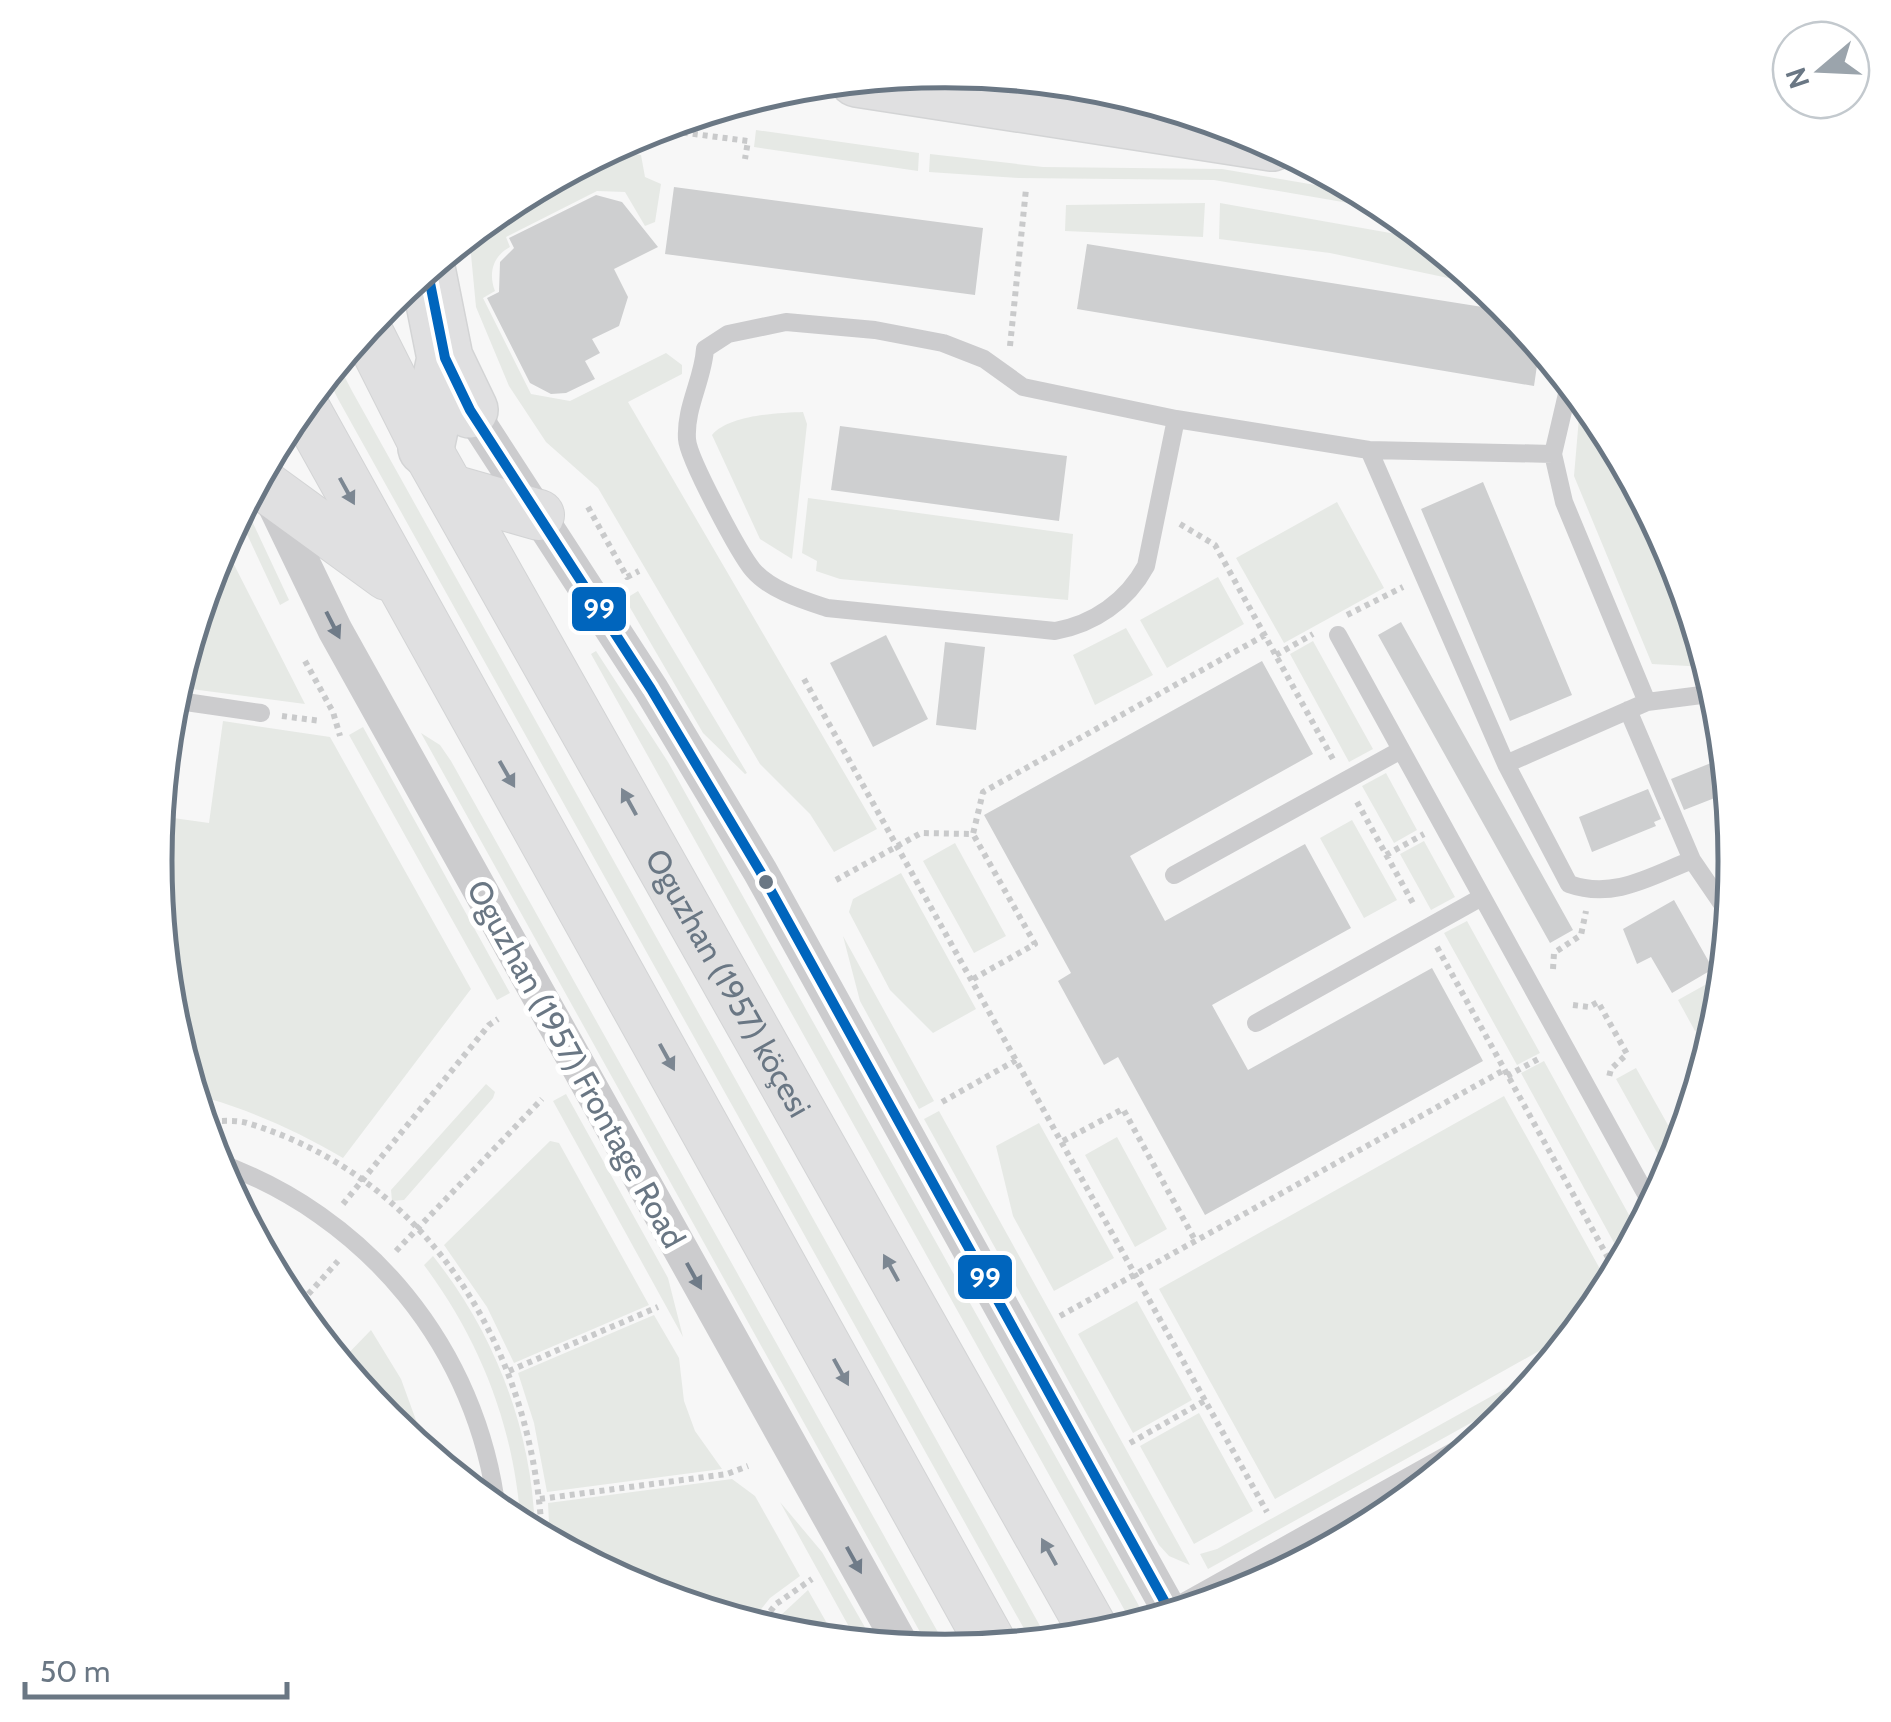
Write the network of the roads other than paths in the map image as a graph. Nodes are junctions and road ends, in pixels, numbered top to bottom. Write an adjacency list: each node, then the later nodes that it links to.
1 (920, 89): 2 (main road)
2 (1204, 132)
3 (431, 283): 5 (main road)
4 (373, 342): 12 (main road, Oguzhan (1957) köçesi)
5 (445, 358): 7 (main road); 12 (main road)
6 (1566, 399): 11 (lane)
7 (470, 410): 15 (street)
8 (1176, 419): 8 (lane); 10 (lane)
9 (310, 420): 16 (main road, one-way to 16)
10 (1369, 450): 11 (lane); 24 (lane)
11 (1552, 454): 20 (lane)
12 (439, 469): 15 (main road); 34 (main road, Oguzhan (1957) köçesi, one-way to 12)
13 (270, 486): 16 (main road)
14 (267, 490): 35 (street, Oguzhan (1957) Frontage Road, one-way to 35)
15 (539, 515): 33 (street)
16 (398, 582): 36 (main road, one-way to 36)
17 (1338, 635): 23 (lane)
18 (1701, 695): 20 (lane)
19 (189, 702): 22 (lane)
20 (1646, 702): 21 (lane)
21 (1628, 710): 24 (lane); 25 (lane)
22 (261, 713)
23 (1401, 750): 26 (lane); 27 (lane)
24 (1506, 764): 25 (lane)
25 (1692, 860): 28 (lane)
26 (1174, 875)
27 (1482, 897): 29 (lane); 31 (lane)
28 (1718, 898)
29 (1256, 1022)
30 (237, 1171): 32 (lane)
31 (1644, 1191)
32 (492, 1487)
33 (1165, 1602)
34 (1088, 1621)
35 (895, 1633)
36 (985, 1633)

